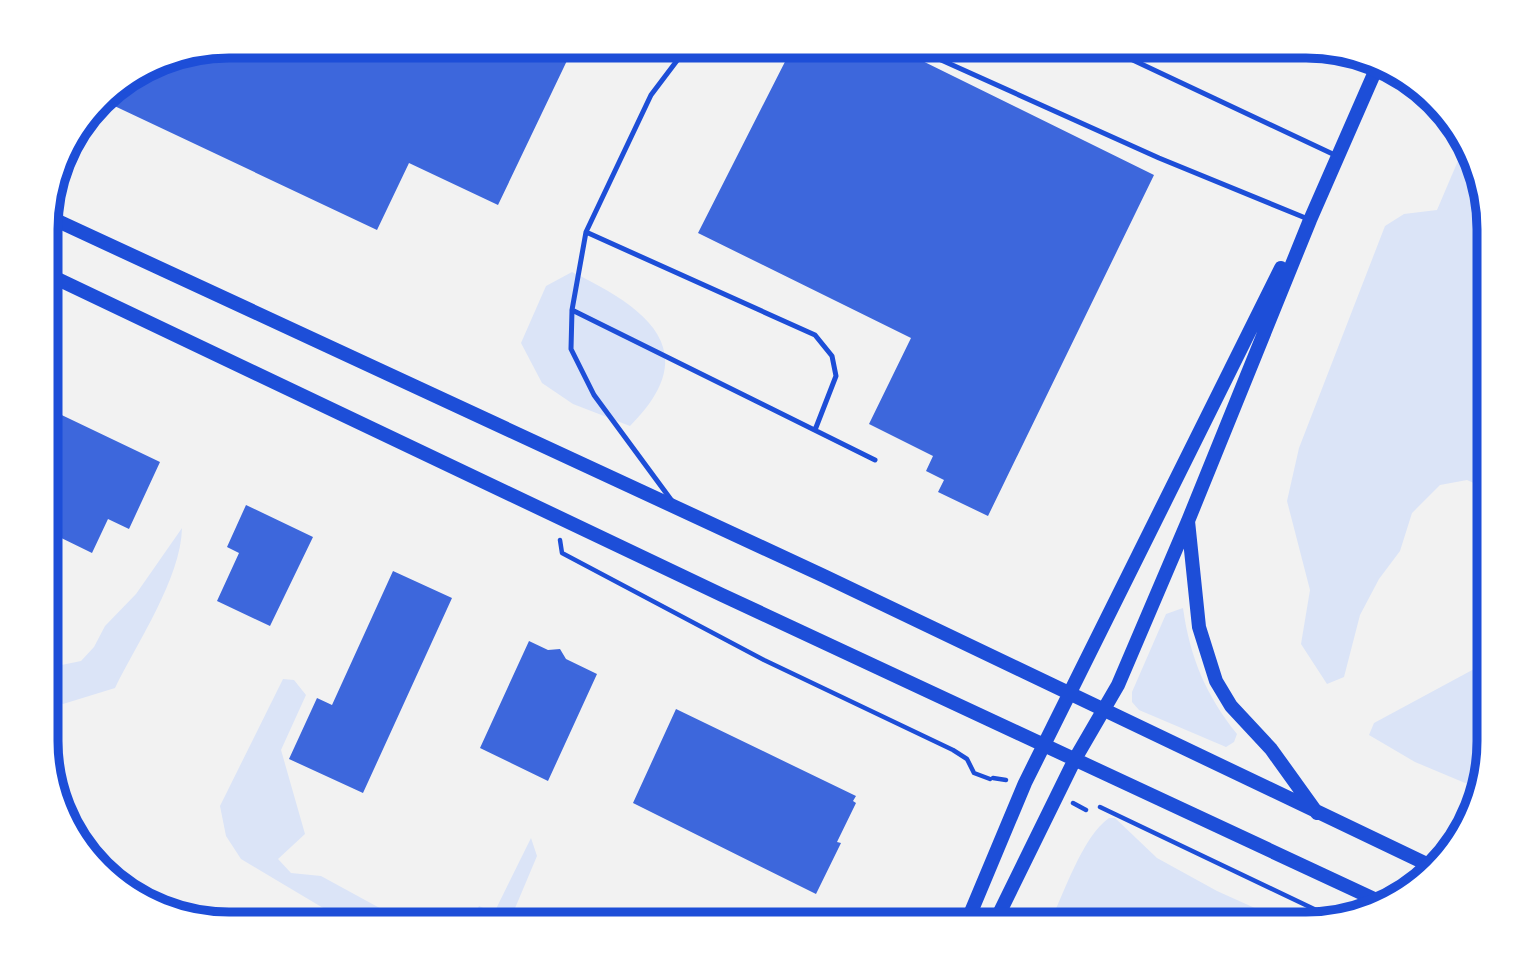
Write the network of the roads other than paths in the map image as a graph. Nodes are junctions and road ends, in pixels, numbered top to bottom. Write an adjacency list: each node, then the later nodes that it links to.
1 (679, 58): 8 (lane)
2 (937, 58): 6 (lane)
3 (1129, 58): 5 (lane)
4 (1375, 72): 5 (main road)
5 (1337, 156): 6 (main road)
6 (1308, 219): 14 (main road); 15 (main road)
7 (58, 221): 13 (main road)
8 (586, 232): 10 (lane); 11 (lane)
9 (58, 279): 17 (main road)
10 (572, 310): 11 (lane); 13 (lane)
11 (815, 430): 12 (lane)
12 (875, 460)
13 (678, 509): 15 (main road)
14 (1188, 521): 16 (main road); 19 (main road)
15 (1071, 694): 16 (main road); 17 (main road)
16 (1102, 711): 18 (main road); 19 (main road)
17 (1044, 745): 18 (main road); 22 (main road)
18 (1074, 759): 21 (main road); 23 (main road)
19 (1318, 814): 20 (main road)
20 (1425, 863)
21 (1373, 899)
22 (971, 912)
23 (1000, 912)

